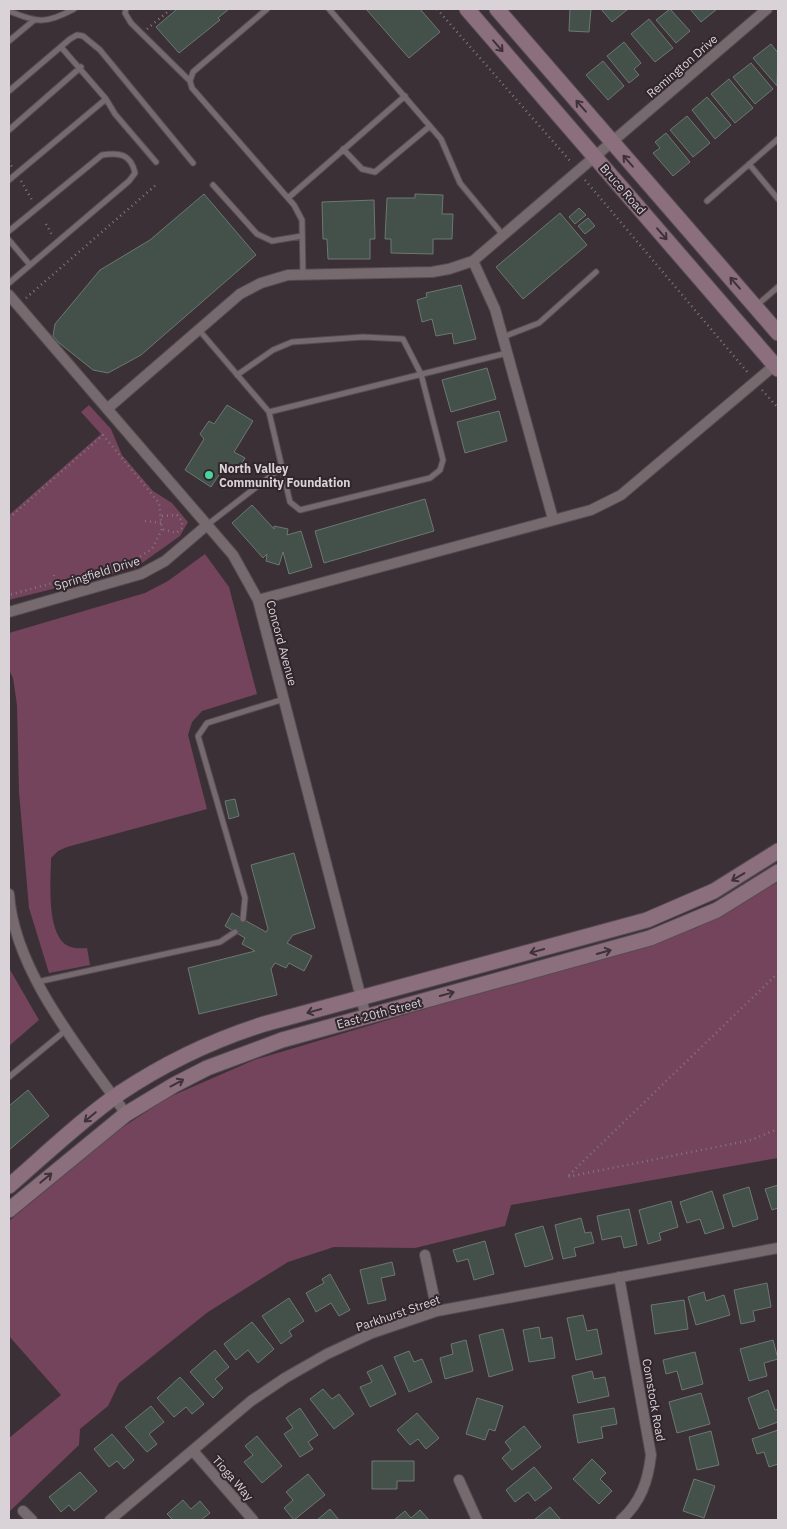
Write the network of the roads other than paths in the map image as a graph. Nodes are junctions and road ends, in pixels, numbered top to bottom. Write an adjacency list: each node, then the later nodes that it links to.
1 (74, 9): 9 (lane)
2 (126, 9): 13 (lane)
3 (267, 9): 13 (lane)
4 (329, 9): 15 (lane)
5 (466, 9): 22 (street, Bruce Road, one-way to 22)
6 (497, 9): 20 (street, Bruce Road, one-way to 6)
7 (768, 9): 20 (street, Remington Drive)
8 (9, 10): 9 (lane)
9 (33, 21): 10 (lane)
10 (9, 42)
11 (61, 47): 12 (lane); 14 (lane); 24 (lane)
12 (81, 67): 16 (lane); 18 (lane)
13 (190, 81): 28 (lane)
14 (9, 91)
15 (405, 96): 17 (lane); 21 (lane)
16 (106, 99): 23 (lane); 26 (lane)
17 (430, 126): 21 (lane); 32 (lane)
18 (9, 130)
19 (778, 139): 25 (lane)
20 (612, 142): 22 (street, Remington Drive); 42 (street, Bruce Road, one-way to 20)
21 (343, 149): 28 (lane)
22 (595, 157): 32 (street, Remington Drive); 47 (street, Bruce Road, one-way to 47)
23 (156, 162)
24 (193, 162)
25 (749, 164): 29 (lane); 30 (lane)
26 (9, 180)
27 (213, 185): 33 (lane)
28 (288, 198): 33 (lane)
29 (778, 199)
30 (707, 201)
31 (9, 231): 36 (lane)
32 (503, 235): 35 (street, Remington Drive)
33 (302, 236): 38 (lane)
34 (9, 240): 36 (lane)
35 (473, 260): 38 (street, Remington Drive); 45 (street)
36 (30, 265): 39 (lane)
37 (596, 272): 45 (lane)
38 (304, 275): 43 (street, Remington Drive)
39 (9, 283)
40 (778, 287): 42 (lane)
41 (9, 295): 50 (street, Concord Avenue)
42 (756, 307): 44 (street, Bruce Road)
43 (199, 329): 49 (lane); 50 (street, Remington Drive)
44 (778, 333)
45 (503, 337): 46 (street)
46 (508, 352): 48 (lane); 53 (street)
47 (776, 367): 53 (street)
48 (421, 374): 49 (lane); 51 (lane); 52 (lane)
49 (238, 375): 51 (lane)
50 (107, 409): 54 (street, Concord Avenue)
51 (269, 412): 52 (lane)
52 (281, 468): 54 (lane)
53 (553, 519): 55 (street)
54 (207, 525): 55 (street, Concord Avenue); 56 (street, Springfield Drive)
55 (258, 600): 57 (street, Concord Avenue)
56 (9, 612)
57 (284, 699): 61 (lane); 64 (street, Concord Avenue)
58 (778, 850): 64 (street, East 20th Street, one-way to 64)
59 (778, 872): 65 (street, East 20th Street, one-way to 59)
60 (9, 894): 63 (street)
61 (244, 919)
62 (235, 932): 63 (lane)
63 (37, 982): 66 (street)
64 (361, 998): 65 (street, Concord Avenue); 68 (street, East 20th Street, one-way to 68)
65 (366, 1017): 69 (street, East 20th Street, one-way to 65)
66 (67, 1029): 67 (lane); 68 (street)
67 (9, 1077)
68 (114, 1098): 69 (street); 70 (street, East 20th Street, one-way to 70)
69 (126, 1114): 71 (street, East 20th Street, one-way to 69)
70 (9, 1186)
71 (9, 1210)
72 (778, 1248): 74 (street, Parkhurst Street)
73 (425, 1254): 75 (street)
74 (619, 1277): 75 (street, Parkhurst Street); 83 (street, Comstock Road)
75 (436, 1311): 76 (street, Parkhurst Street)
76 (194, 1452): 80 (street, Parkhurst Street); 81 (street, Tioga Way)
77 (459, 1480): 82 (street)
78 (22, 1511): 79 (street)
79 (32, 1520)
80 (110, 1520)
81 (253, 1520)
82 (477, 1520)
83 (622, 1520)

